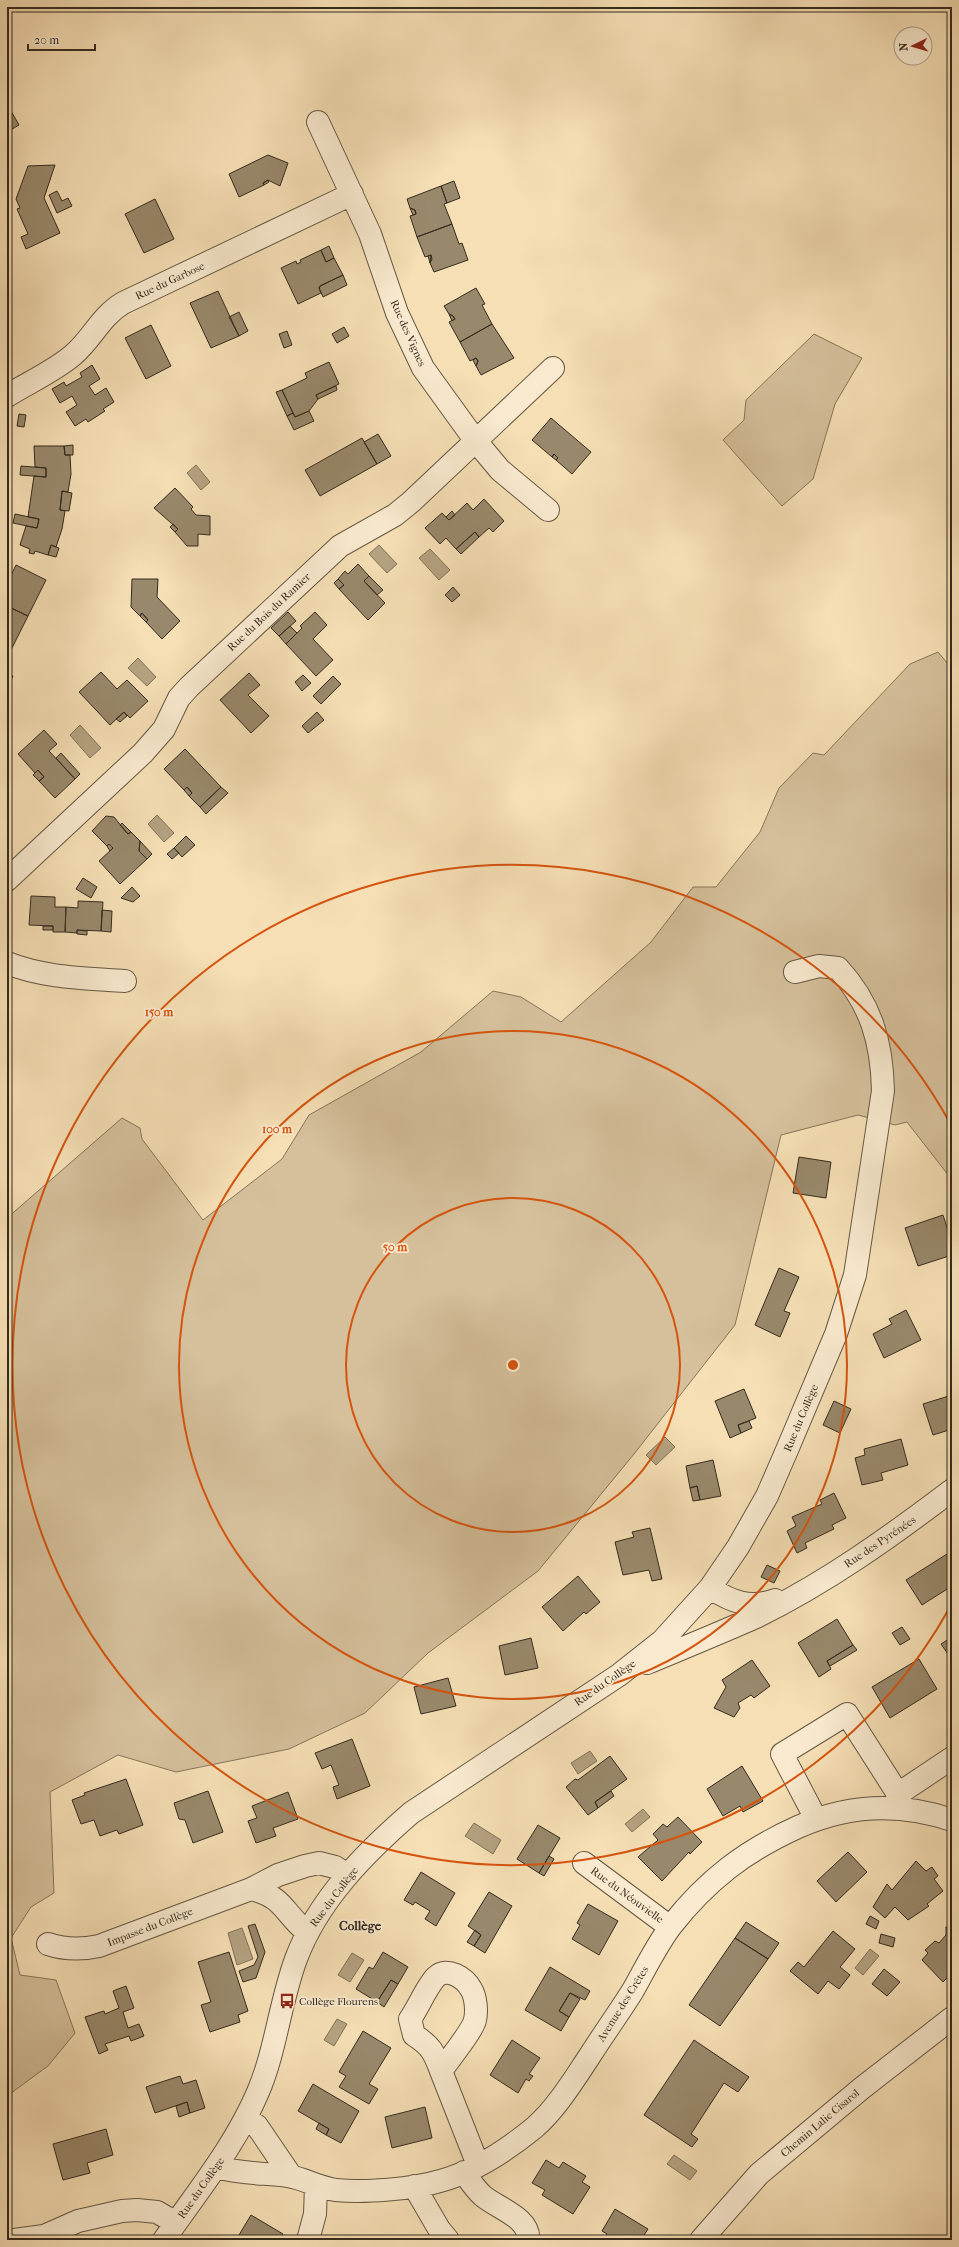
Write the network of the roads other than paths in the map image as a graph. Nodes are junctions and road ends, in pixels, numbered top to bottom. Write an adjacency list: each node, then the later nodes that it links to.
1 (318, 122): 2 (street, Rue des Vignes)
2 (352, 194): 4 (street, Rue du Garbose); 5 (street, Rue des Vignes)
3 (554, 368): 5 (street, Rue du Bois du Ramier)
4 (7, 396)
5 (475, 440): 6 (street, Rue des Vignes); 7 (street, Rue du Bois du Ramier)
6 (548, 510)
7 (7, 880)
8 (7, 963): 10 (street)
9 (795, 972): 12 (street, Rue du Collège)
10 (125, 981)
11 (952, 1490): 13 (street, Rue des Pyrénées)
12 (710, 1588): 13 (street, Rue des Pyrénées); 14 (street, Rue du Collège)
13 (804, 1590): 15 (street, Rue des Pyrénées)
14 (692, 1611): 15 (street); 16 (street, Rue du Collège)
15 (734, 1626): 16 (street, Rue des Pyrénées)
16 (619, 1674): 22 (street, Rue du Collège)
17 (952, 1758): 18 (street)
18 (897, 1801): 19 (street, Avenue des Crêtes); 19 (street); 20 (street, Avenue des Crêtes)
19 (816, 1819): 24 (street, Avenue des Crêtes)
20 (952, 1820)
21 (584, 1863): 24 (street, Rue du Néouvielle)
22 (347, 1875): 23 (street, Impasse du Collège); 25 (street, Rue du Collège)
23 (251, 1889): 25 (street); 26 (street, Impasse du Collège)
24 (670, 1928): 31 (street, Avenue des Crêtes)
25 (307, 1932): 29 (street, Rue du Collège)
26 (48, 1944)
27 (952, 2018): 42 (street, Chemin Lalie Cisarol)
28 (441, 2071): 31 (street)
29 (246, 2118): 30 (street, Rue du Collège); 32 (street)
30 (217, 2167): 32 (street, Avenue des Crêtes); 35 (street, Rue du Collège)
31 (471, 2168): 34 (street, Avenue des Crêtes); 41 (street)
32 (291, 2176): 33 (street, Avenue des Crêtes)
33 (316, 2186): 34 (street, Avenue des Crêtes); 39 (street)
34 (414, 2186): 40 (street)
35 (170, 2232): 36 (street, Rue du Collège)
36 (44, 2236): 37 (street, Rue du Collège); 38 (street, Rue du Collège)
37 (14, 2240)
38 (70, 2240)
39 (308, 2240)
40 (448, 2240)
41 (528, 2240)
42 (701, 2240)

